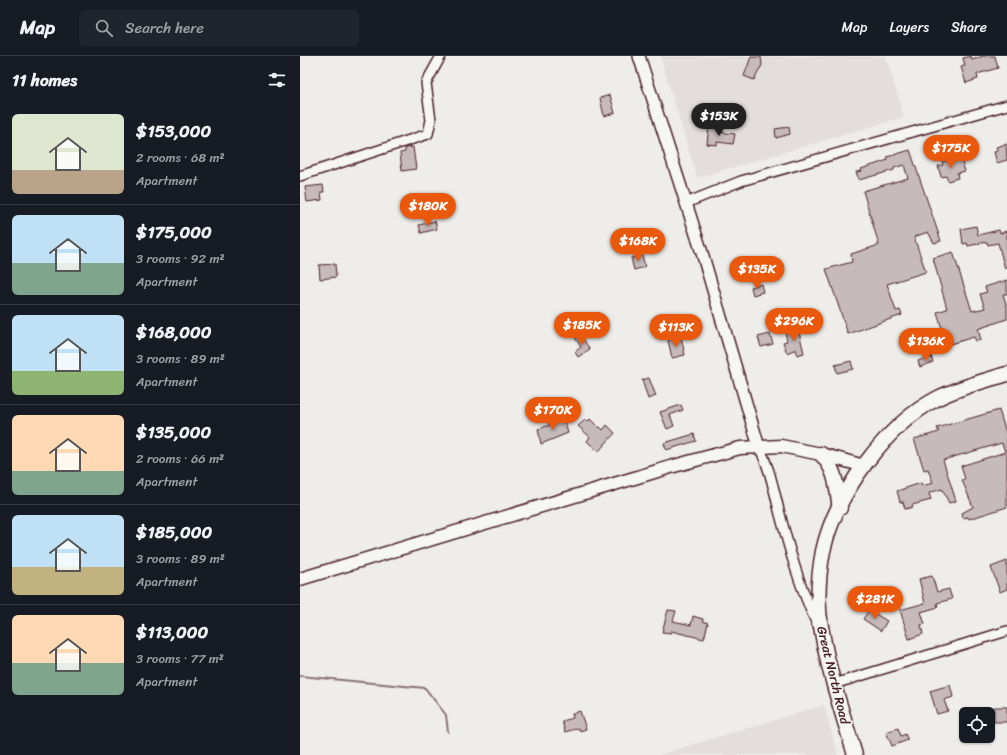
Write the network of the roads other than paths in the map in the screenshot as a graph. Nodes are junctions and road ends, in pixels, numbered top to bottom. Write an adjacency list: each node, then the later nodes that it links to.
1 (442, 56): 4 (street)
2 (639, 56): 5 (street)
3 (1007, 105): 5 (street)
4 (300, 176)
5 (686, 203): 7 (street)
6 (1007, 374): 9 (highway, Great North Road)
7 (759, 447): 8 (main road); 11 (main road); 13 (street)
8 (821, 454): 9 (main road); 10 (highway)
9 (864, 466): 10 (highway, Great North Road)
10 (840, 508): 13 (highway, Great North Road)
11 (300, 579)
12 (1007, 631): 14 (street)
13 (822, 632): 14 (highway, Great North Road)
14 (834, 684): 15 (highway, Great North Road)
15 (855, 755)

